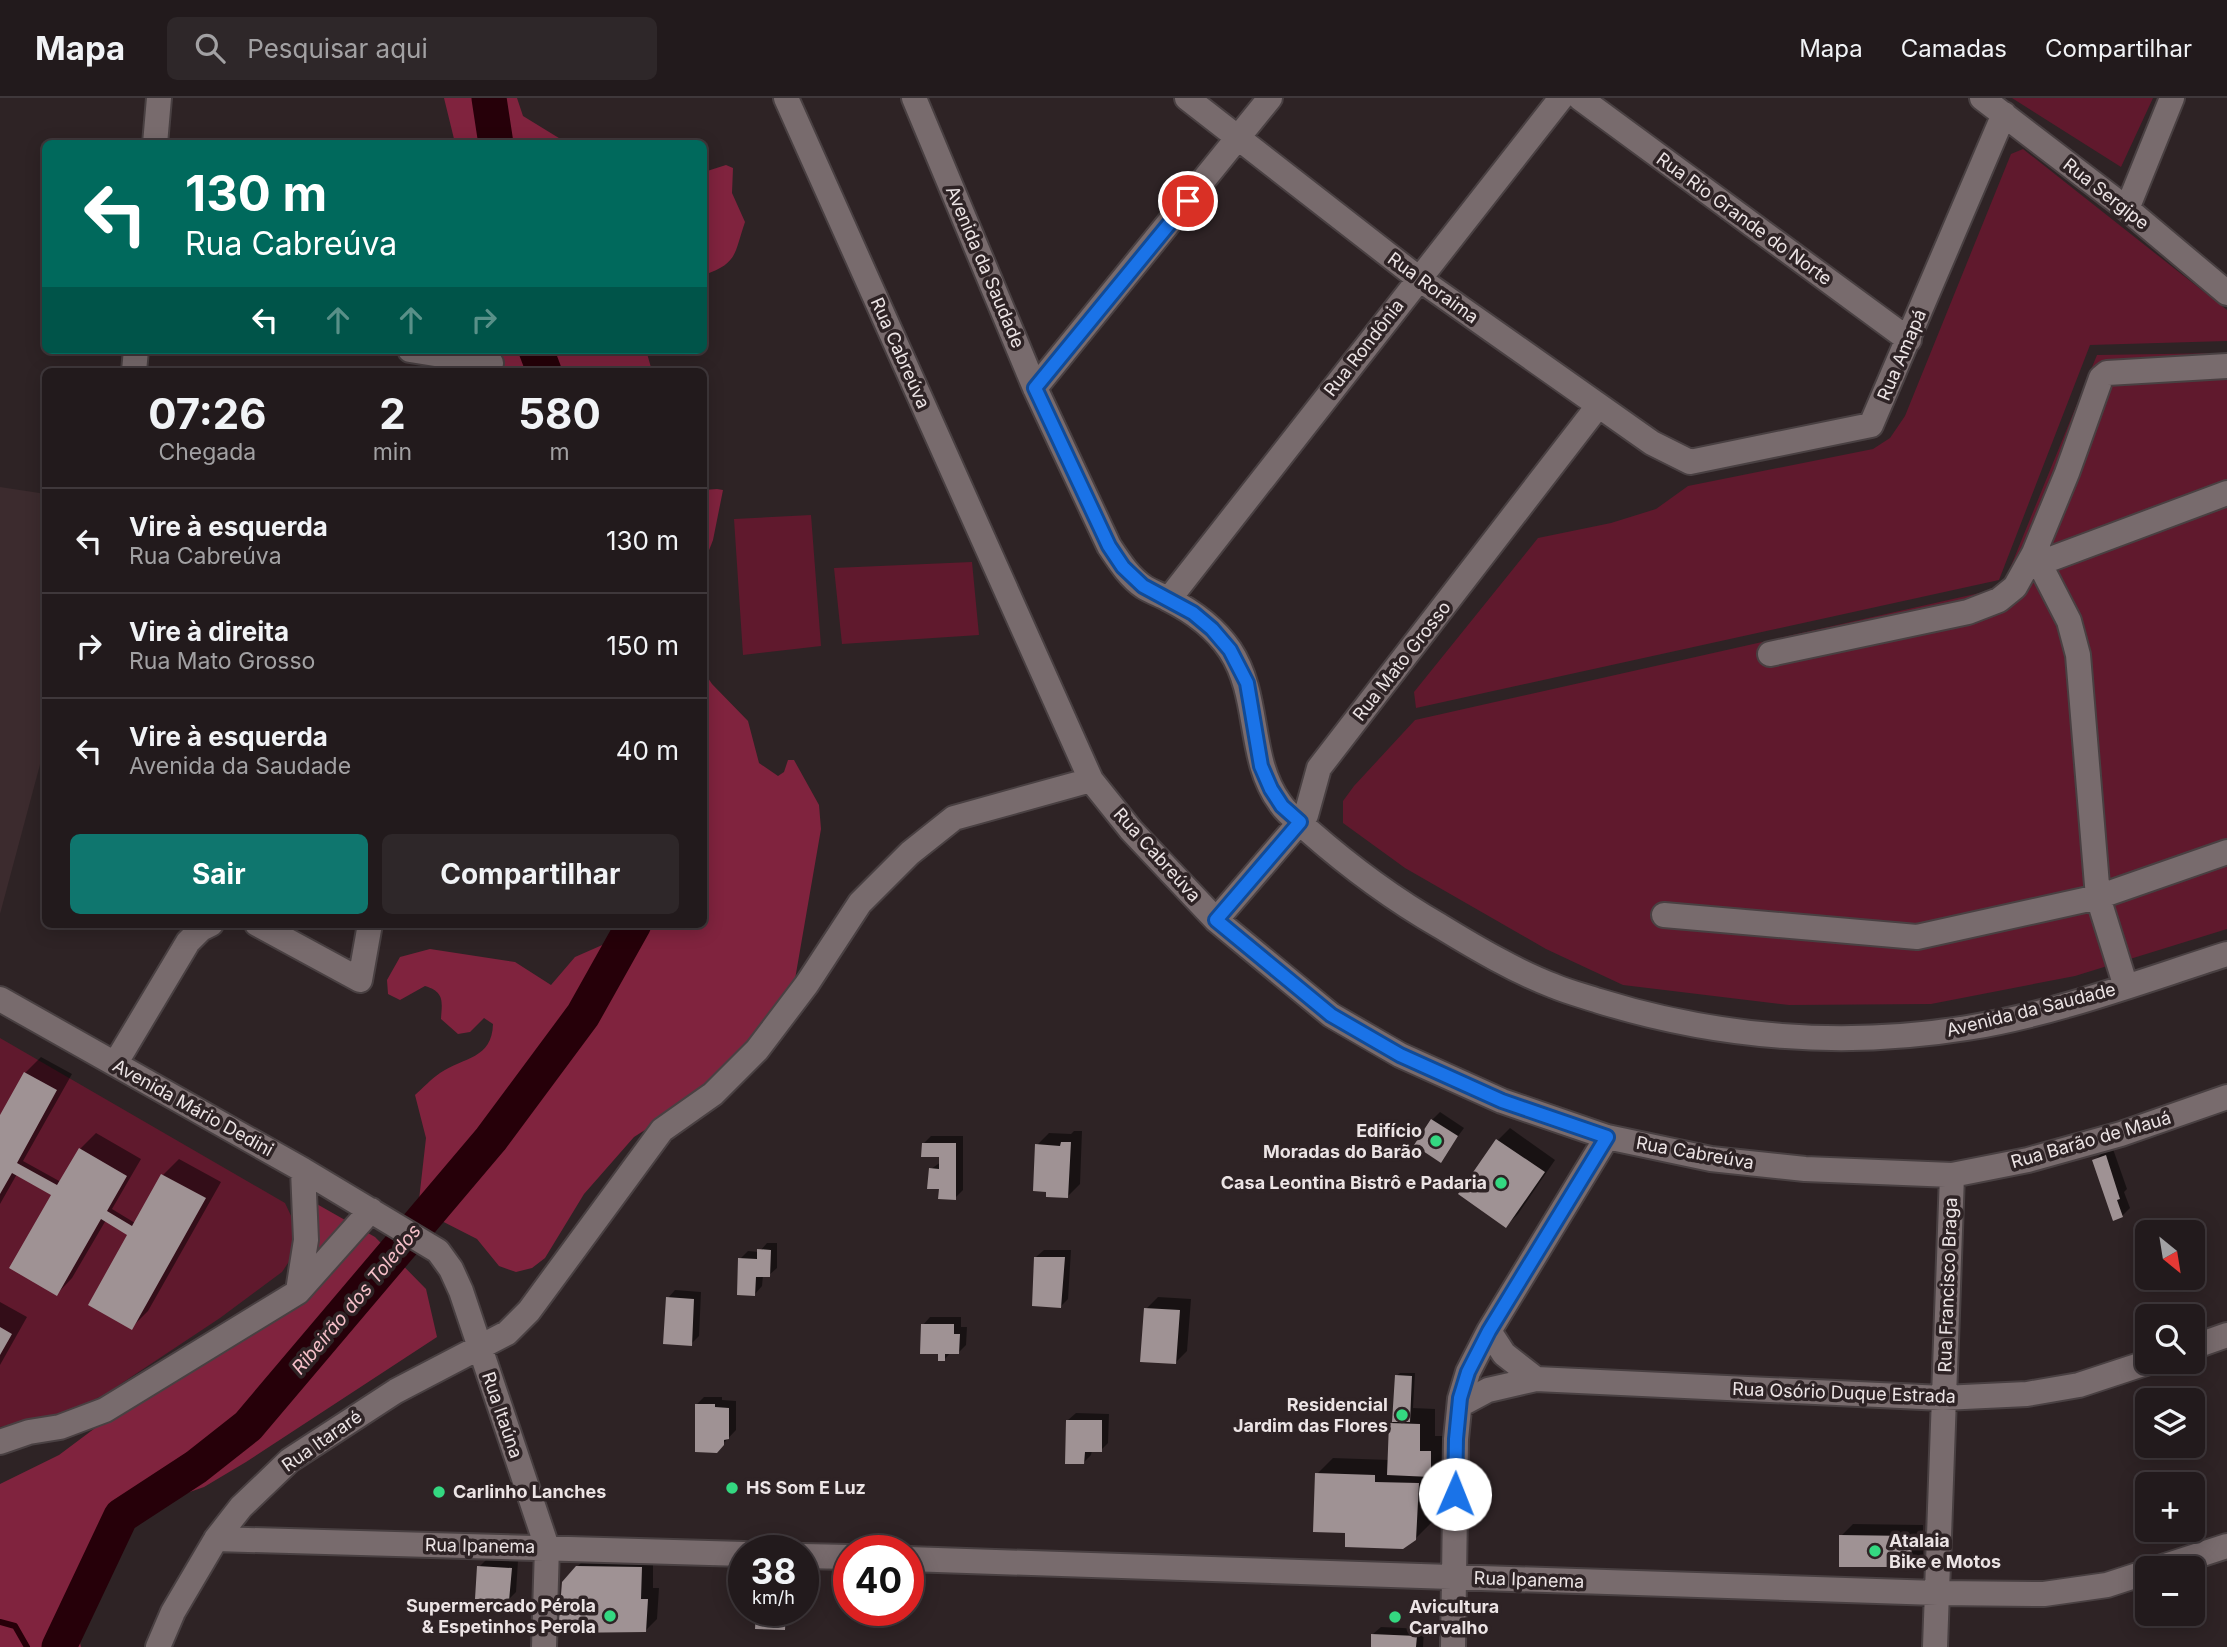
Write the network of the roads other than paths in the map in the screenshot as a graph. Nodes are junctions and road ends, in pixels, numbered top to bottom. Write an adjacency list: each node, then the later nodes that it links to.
1 (159, 98): 12 (street)
2 (786, 98): 27 (street, Rua Cabreúva)
3 (914, 98): 20 (street, Avenida da Saudade)
4 (1187, 98): 11 (street, Rua Roraima)
5 (1270, 98): 11 (street)
6 (1561, 98): 14 (street, Rua Rondônia)
7 (1580, 98): 16 (street, Rua Rio Grande do Norte)
8 (1982, 98): 10 (street, Rua Sergipe)
9 (2172, 98): 13 (street)
10 (2004, 114): 13 (street, Rua Sergipe); 16 (street, Rua Amapá)
11 (1238, 139): 14 (street, Rua Roraima); 20 (street)
12 (155, 140)
13 (2127, 209): 15 (street, Rua Sergipe)
14 (1418, 278): 21 (street, Rua Roraima); 25 (street, Rua Rondônia)
15 (2227, 293)
16 (1909, 340): 22 (street, Rua Amapá)
17 (435, 354): 18 (street)
18 (491, 363)
19 (2227, 366): 24 (street)
20 (1035, 388): 25 (street, Avenida da Saudade)
21 (1598, 406): 22 (street, Rua Roraima); 28 (street, Rua Mato Grosso)
22 (1690, 462)
23 (2227, 493): 24 (street)
24 (2037, 558): 26 (street); 30 (street)
25 (1169, 599): 28 (street, Avenida da Saudade)
26 (1770, 654)
27 (1091, 780): 32 (street, Rua Cabreúva); 49 (street, Rua Itararé)
28 (1300, 822): 32 (street, Rua Mato Grosso); 37 (street, Avenida da Saudade)
29 (2227, 852): 30 (street)
30 (2098, 897): 31 (street); 37 (street)
31 (1664, 915)
32 (1216, 920): 41 (street, Rua Cabreúva)
33 (203, 928): 39 (street)
34 (264, 928): 35 (street)
35 (369, 928)
36 (2227, 954): 37 (street, Avenida da Saudade)
37 (2126, 987)
38 (0, 999): 39 (street, Avenida Mário Dedini)
39 (115, 1064): 42 (street, Avenida Mário Dedini)
40 (2227, 1097): 43 (street, Rua Barão de Mauá)
41 (1607, 1137): 43 (street, Rua Cabreúva); 46 (street)
42 (303, 1170): 44 (street, Avenida Mário Dedini); 45 (street)
43 (1952, 1175): 52 (street, Rua Francisco Braga)
44 (378, 1213): 45 (street); 49 (street, Rua Itaúna)
45 (298, 1292): 54 (street)
46 (1489, 1331): 51 (street); 53 (street)
47 (2227, 1335): 48 (street)
48 (2205, 1343)
49 (480, 1348): 55 (street, Rua Itararé); 57 (street, Rua Itaúna)
50 (2135, 1367): 52 (street, Rua Osório Duque Estrada)
51 (1536, 1379): 52 (street, Rua Osório Duque Estrada); 53 (street, Rua Osório Duque Estrada)
52 (1943, 1398): 63 (street, Rua Francisco Braga)
53 (1460, 1405): 62 (street)
54 (0, 1442)
55 (216, 1539): 57 (street, Rua Ipanema); 64 (street, Rua Itararé)
56 (2227, 1546): 59 (street)
57 (547, 1547): 58 (street, Rua Ipanema); 65 (street, Rua Itaúna)
58 (728, 1553)
59 (2196, 1556)
60 (924, 1560): 62 (street, Rua Ipanema)
61 (2135, 1576): 63 (street, Rua Ipanema)
62 (1454, 1577): 63 (street, Rua Ipanema); 66 (street)
63 (1937, 1593): 67 (street, Rua Francisco Braga)
64 (158, 1647)
65 (544, 1647)
66 (1453, 1647)
67 (1935, 1647)

